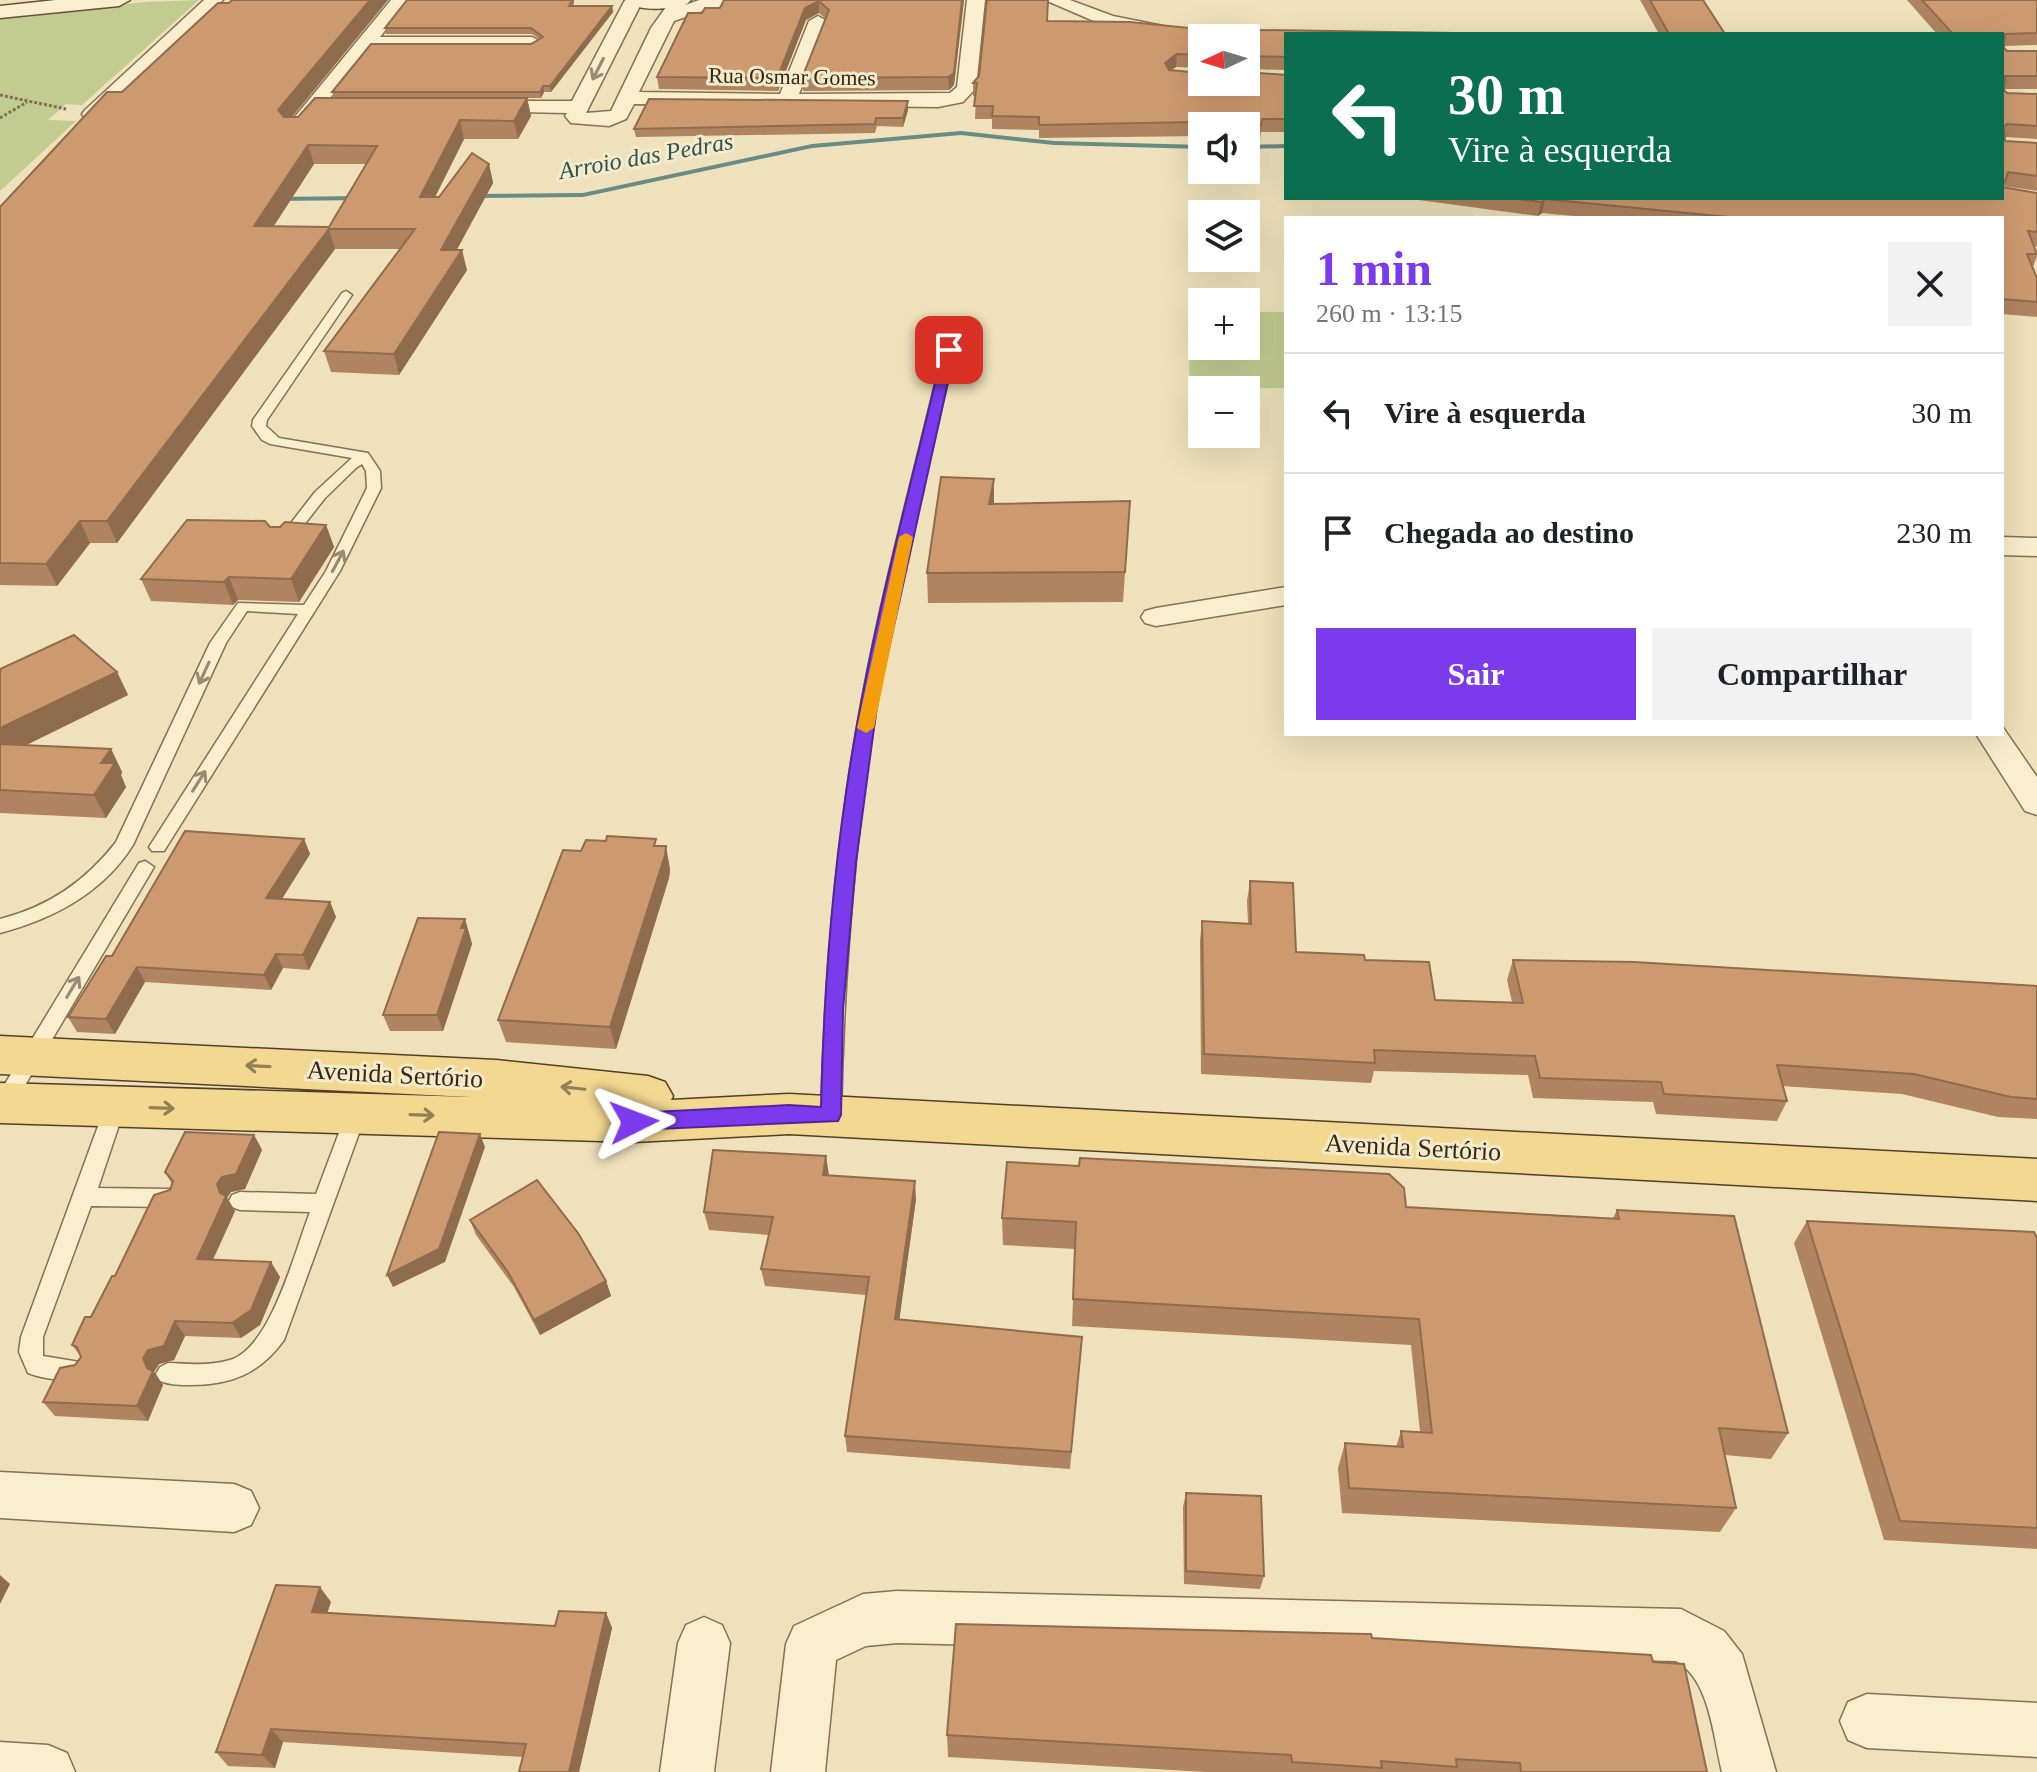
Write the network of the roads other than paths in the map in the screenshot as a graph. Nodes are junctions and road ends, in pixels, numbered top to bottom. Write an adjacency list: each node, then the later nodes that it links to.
1 (12, 0): 8 (street)
2 (119, 0): 12 (street)
3 (214, 0): 23 (street)
4 (400, 0): 15 (street)
5 (728, 0): 10 (street)
6 (976, 0): 18 (street, Rua Osmar Gomes)
7 (1054, 0): 11 (street)
8 (0, 1)
9 (627, 3): 10 (street); 22 (street, one-way to 22)
10 (676, 6): 17 (street)
11 (1088, 7): 14 (street)
12 (0, 12)
13 (818, 21): 18 (street)
14 (1178, 31)
15 (368, 42): 16 (street); 19 (street)
16 (532, 42)
17 (627, 98): 18 (street, Rua Osmar Gomes); 22 (street)
18 (787, 100)
19 (314, 107): 20 (street); 24 (street)
20 (345, 107)
21 (454, 107): 22 (street)
22 (579, 107)
23 (92, 114)
24 (296, 128)
25 (346, 295): 27 (lane)
26 (949, 350): 43 (lane)
27 (363, 456): 28 (lane); 32 (lane, one-way to 27)
28 (283, 544)
29 (2004, 546): 30 (street)
30 (2037, 547)
31 (1284, 596): 33 (street)
32 (307, 610): 36 (lane, one-way to 32); 38 (lane, one-way to 38)
33 (1156, 617)
34 (1993, 736): 35 (street)
35 (2037, 803)
36 (158, 847)
37 (145, 867): 39 (lane, one-way to 37)
38 (0, 926)
39 (16, 1054): 40 (lane); 43 (main road, Avenida Sertório, one-way to 39)
40 (2, 1103): 41 (main road, Avenida Sertório)
41 (115, 1107): 42 (main road, Avenida Sertório, one-way to 42); 45 (lane)
42 (356, 1114): 43 (main road, Avenida Sertório, one-way to 43); 48 (lane)
43 (810, 1114): 44 (main road, Avenida Sertório)
44 (2037, 1180)
45 (84, 1197): 46 (lane); 49 (lane)
46 (169, 1198)
47 (240, 1201): 48 (lane)
48 (323, 1203): 50 (lane)
49 (78, 1370)
50 (168, 1374)
51 (0, 1495): 52 (street)
52 (234, 1508)
53 (704, 1643): 58 (street)
54 (1867, 1721): 55 (street)
55 (2037, 1730)
56 (0, 1769): 57 (street)
57 (48, 1772)
58 (687, 1772)
59 (798, 1772): 60 (street)
60 (1749, 1772)

